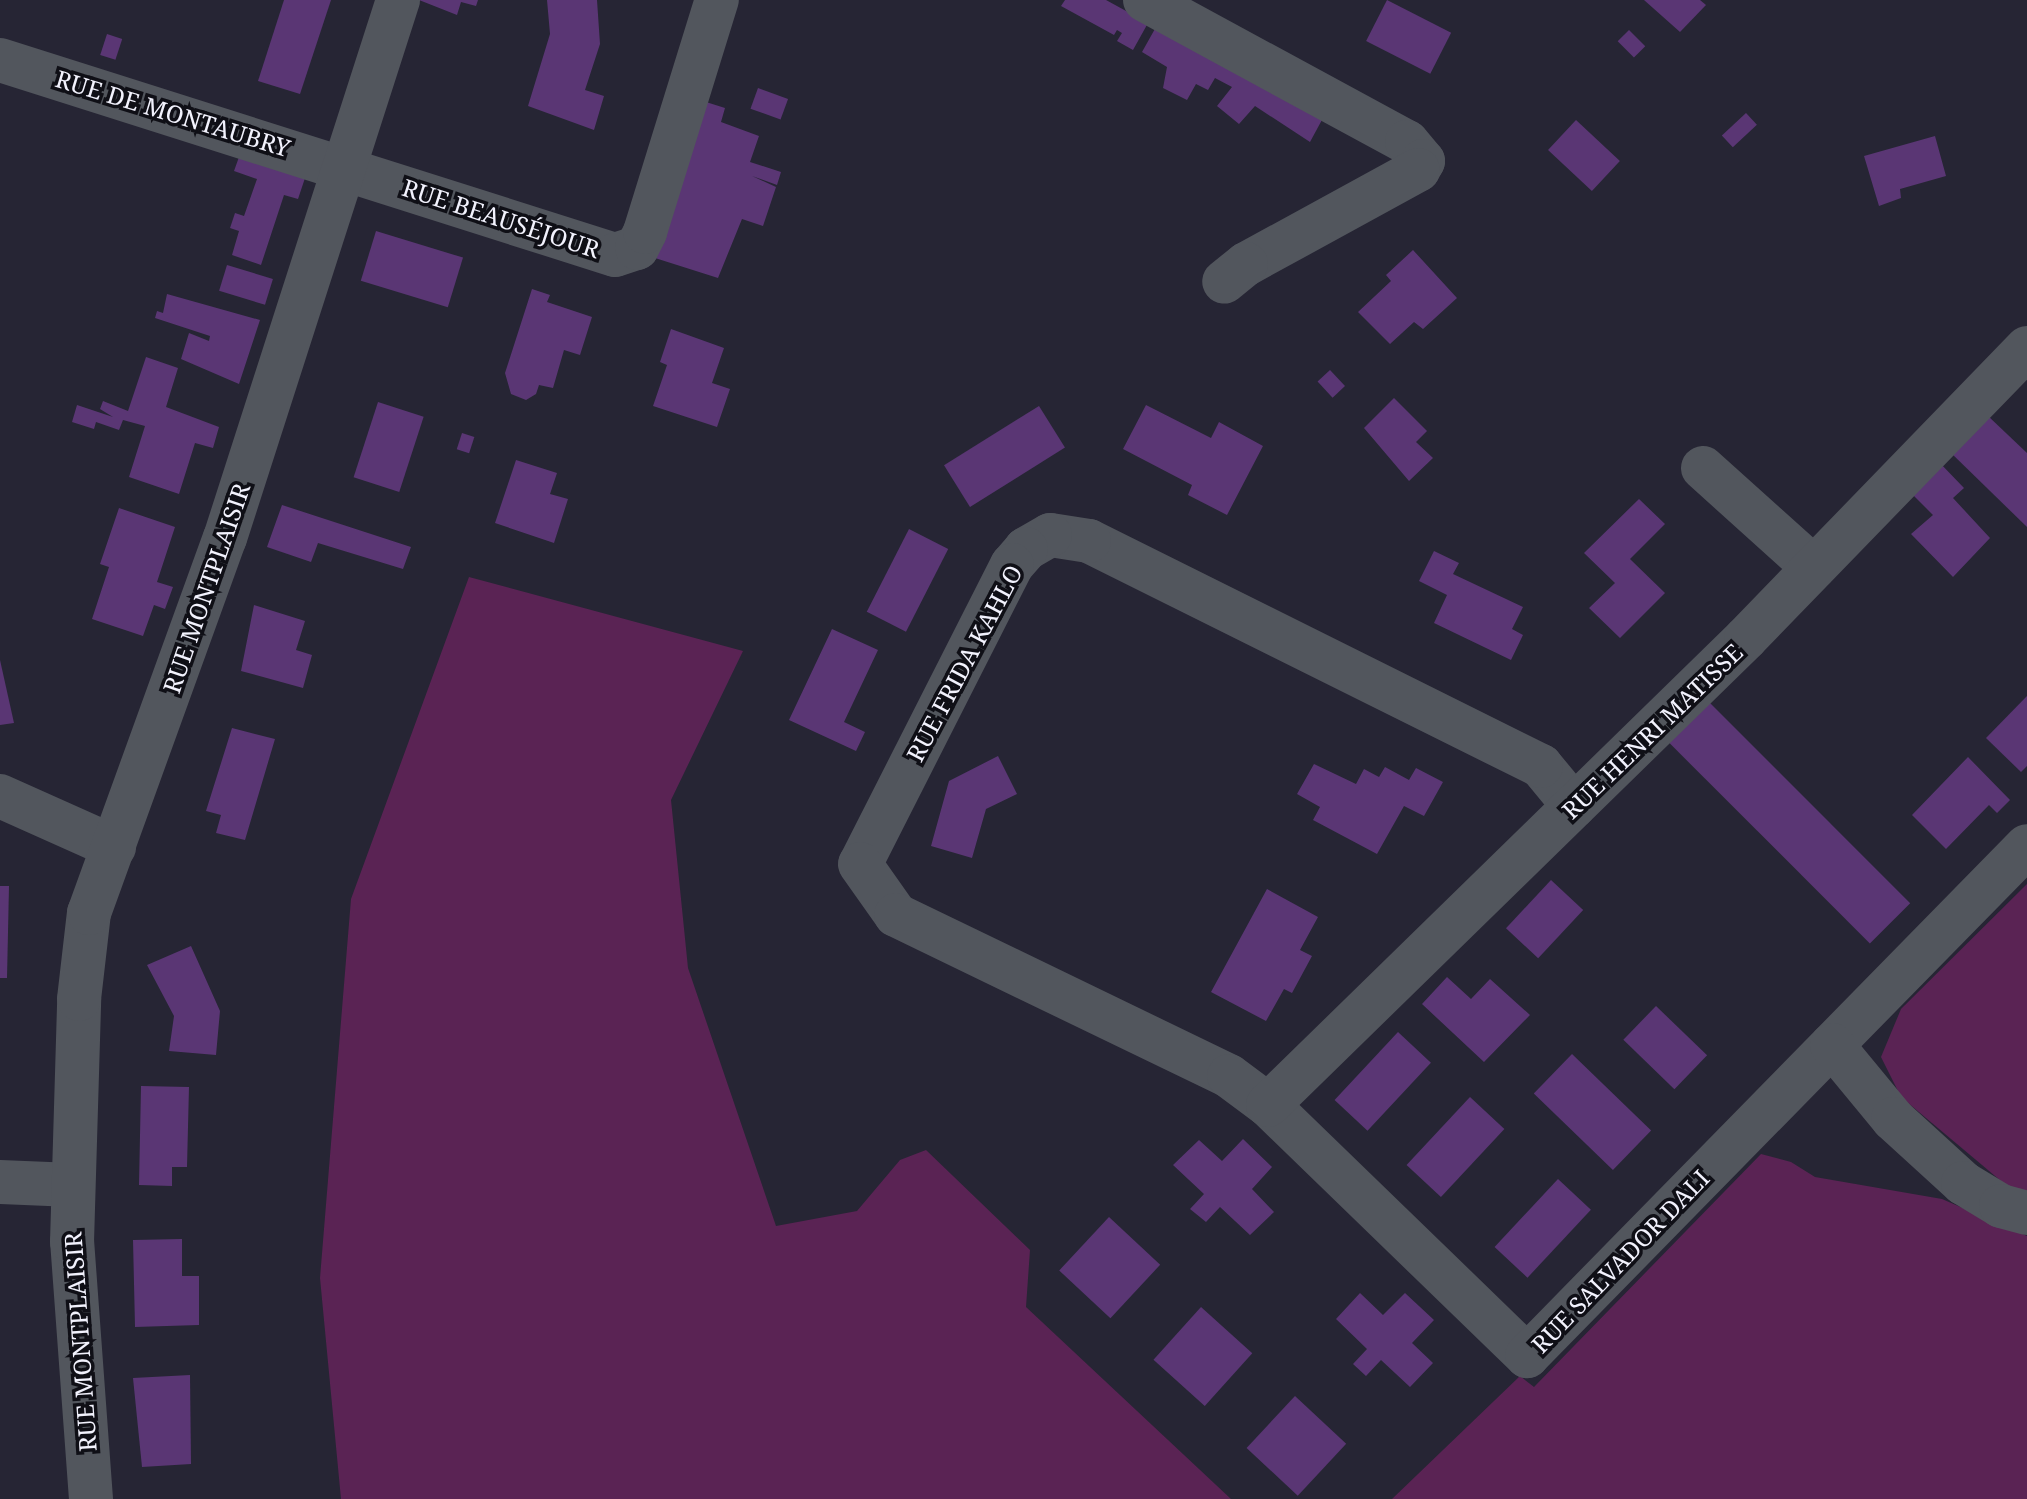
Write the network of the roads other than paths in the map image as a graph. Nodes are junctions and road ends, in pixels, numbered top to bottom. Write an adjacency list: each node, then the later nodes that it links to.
1 (398, 0): 5 (street, RUE MONTPLAISIR)
2 (717, 0): 5 (street, RUE BEAUSÉJOUR)
3 (1145, 0): 6 (street)
4 (0, 60): 5 (street, RUE DE MONTAUBRY)
5 (346, 165): 13 (street, RUE MONTPLAISIR)
6 (1224, 282)
7 (2027, 348): 9 (street, RUE HENRI MATISSE)
8 (1703, 468): 9 (street)
9 (1814, 568): 11 (street, RUE HENRI MATISSE)
10 (0, 796): 13 (street)
11 (1574, 806): 15 (street, RUE HENRI MATISSE); 15 (street, RUE FRIDA KAHLO)
12 (2027, 846): 14 (street)
13 (114, 847): 17 (street, RUE MONTPLAISIR)
14 (1832, 1045): 15 (street, RUE SALVADOR DALI); 18 (street)
15 (1268, 1105)
16 (0, 1182): 17 (street)
17 (73, 1185): 19 (street, RUE MONTPLAISIR)
18 (2027, 1213)
19 (91, 1499)

